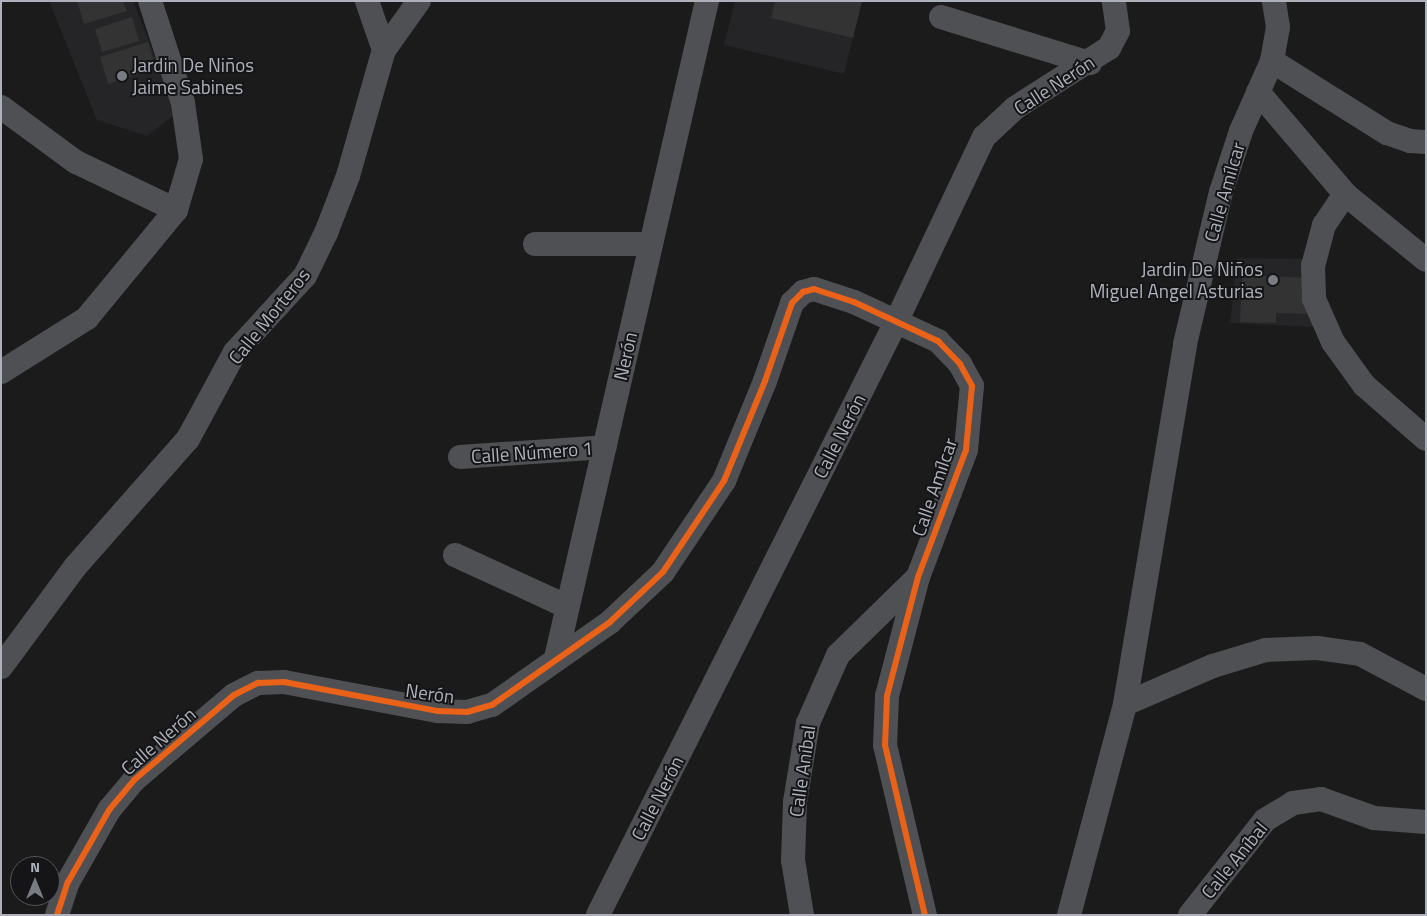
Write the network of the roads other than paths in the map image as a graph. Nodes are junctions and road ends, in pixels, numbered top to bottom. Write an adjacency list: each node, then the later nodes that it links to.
1 (150, 1): 15 (street)
2 (367, 1): 8 (street)
3 (419, 1): 8 (street, Calle Morteros)
4 (706, 1): 17 (street, Nerón)
5 (1114, 1): 10 (street, Calle Nerón)
6 (1274, 1): 9 (street, Calle Amílcar)
7 (941, 17): 10 (street)
8 (384, 50): 28 (street, Calle Morteros)
9 (1272, 61): 11 (street, Calle Amílcar); 13 (street)
10 (1090, 63): 19 (street, Calle Nerón)
11 (1258, 92): 14 (street); 31 (street, Calle Amílcar)
12 (1, 107): 15 (street)
13 (1426, 142)
14 (1345, 194): 18 (street); 21 (street)
15 (176, 210): 20 (street)
16 (535, 244): 17 (street)
17 (651, 244): 22 (street, Nerón)
18 (1426, 260)
19 (897, 320): 25 (street, Calle Amílcar); 27 (street, Calle Amílcar); 34 (street, Calle Nerón)
20 (1, 372)
21 (1426, 439)
22 (605, 447): 23 (street, Calle Número 1); 26 (street, Nerón)
23 (460, 457)
24 (455, 555): 26 (street)
25 (918, 577): 35 (street, Calle Aníbal); 36 (street, Calle Amílcar)
26 (566, 606): 27 (street, Nerón)
27 (556, 658): 29 (street, Nerón)
28 (1, 667)
29 (284, 682): 33 (street, Calle Nerón)
30 (1426, 689): 31 (street)
31 (1125, 704): 37 (street, Calle Amílcar)
32 (1426, 822): 38 (street, Calle Aníbal)
33 (57, 915)
34 (598, 915)
35 (802, 915)
36 (925, 915)
37 (1069, 915)
38 (1190, 915)

